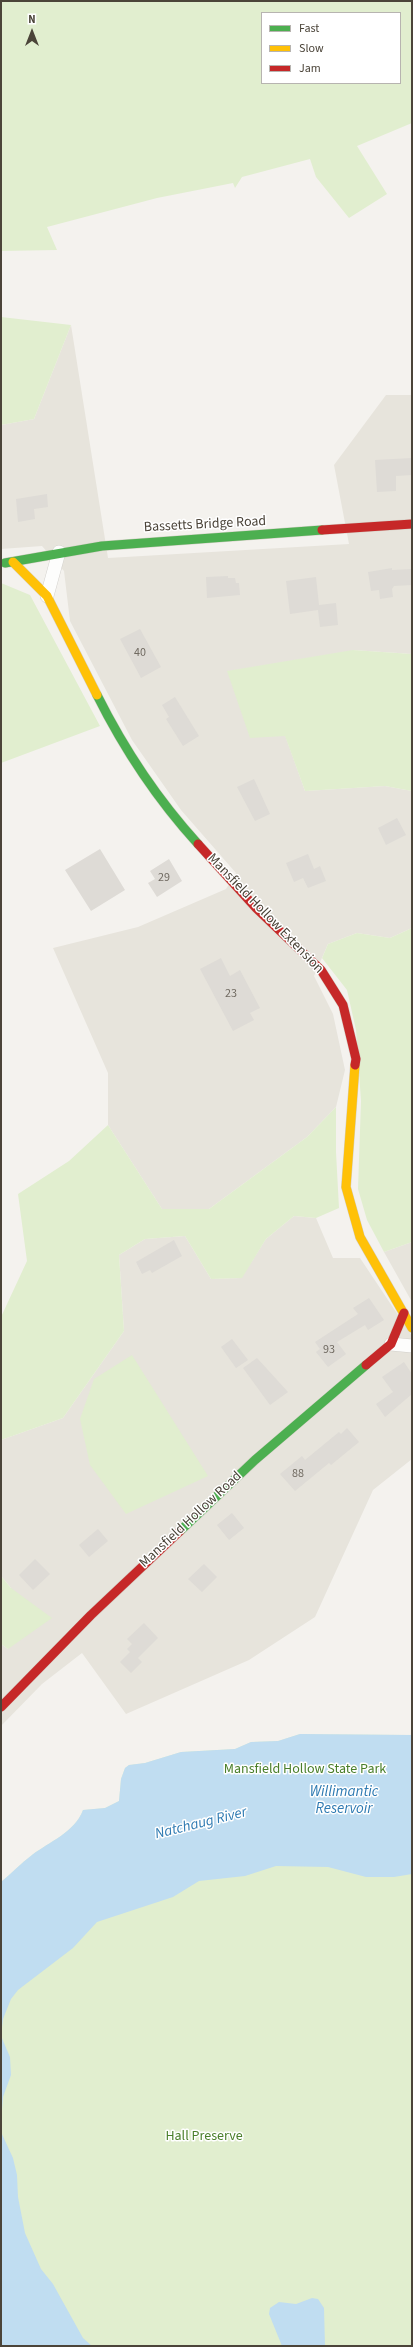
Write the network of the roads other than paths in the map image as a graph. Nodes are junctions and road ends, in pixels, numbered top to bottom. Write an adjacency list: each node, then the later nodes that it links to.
1 (412, 524): 2 (street, Bassetts Bridge Road)
2 (59, 552): 3 (street, Bassetts Bridge Road); 5 (street)
3 (13, 562): 4 (street, Bassetts Bridge Road); 5 (street, Mansfield Hollow Extension)
4 (1, 564)
5 (47, 596): 6 (street, Mansfield Hollow Extension)
6 (404, 1313): 7 (street, Mansfield Hollow Extension); 8 (street, Mansfield Hollow Road)
7 (412, 1328)
8 (391, 1344): 9 (street); 10 (street, Mansfield Hollow Road)
9 (412, 1346)
10 (1, 1707)

